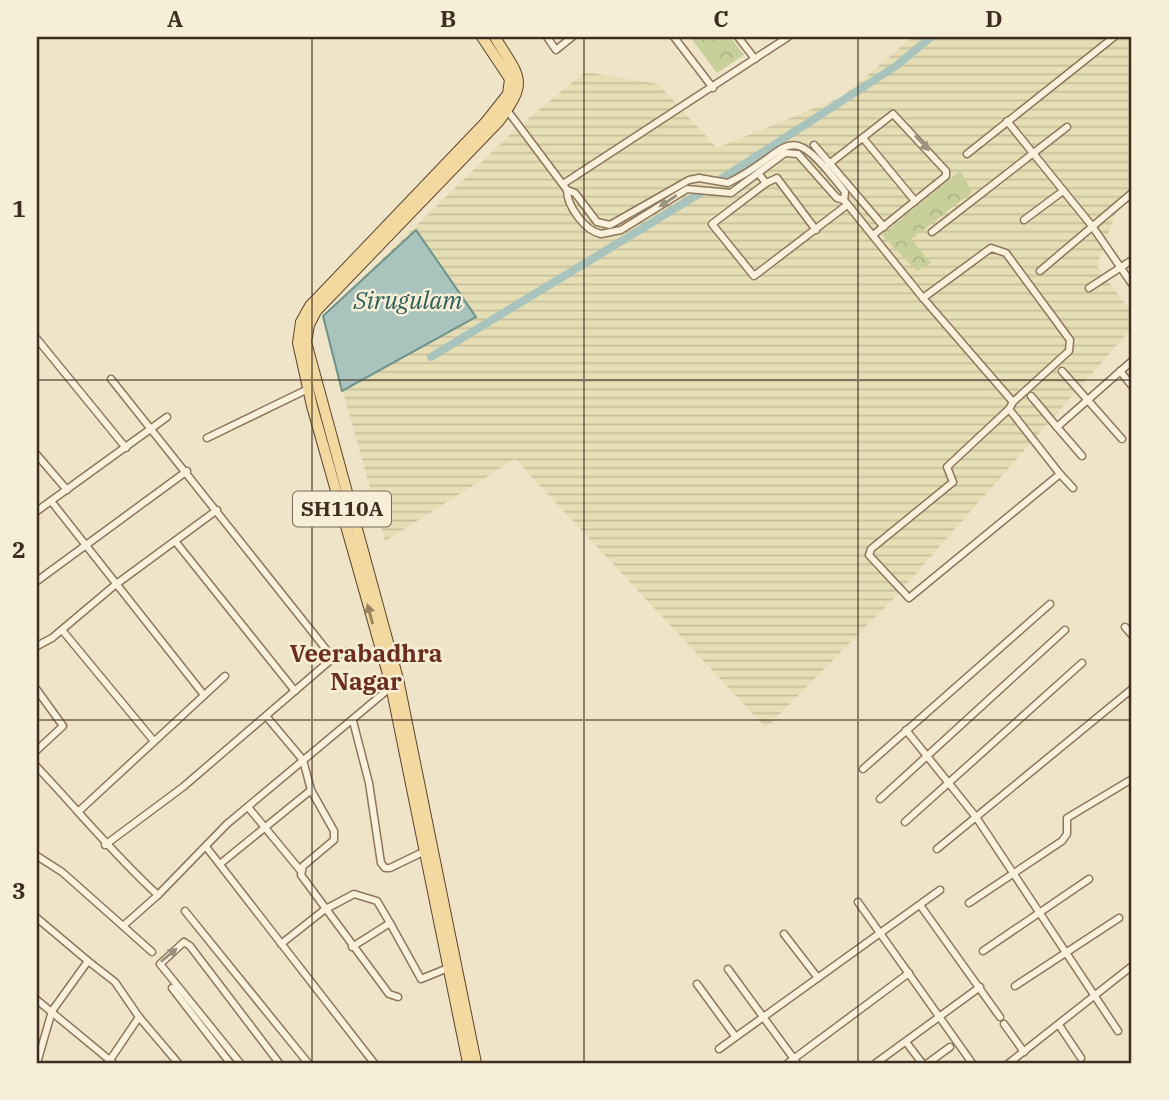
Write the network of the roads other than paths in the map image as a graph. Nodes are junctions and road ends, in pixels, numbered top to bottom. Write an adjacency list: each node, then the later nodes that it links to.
1 (482, 37): 57 (main road, SH110A)
2 (495, 37): 11 (main road, SH110A)
3 (547, 37): 4 (street)
4 (572, 37)
5 (674, 37): 10 (street)
6 (738, 37): 9 (street)
7 (785, 37): 9 (street)
8 (1114, 37): 12 (street)
9 (755, 59): 10 (street)
10 (713, 88): 28 (street)
11 (507, 110): 28 (street); 91 (main road, SH110A)
12 (1007, 121): 19 (street); 20 (street)
13 (1067, 127): 20 (street)
14 (863, 138): 21 (street); 33 (street); 33 (street, one-way to 33)
15 (814, 145): 21 (street)
16 (801, 146): 17 (street); 18 (street); 23 (street)
17 (780, 152): 18 (street); 22 (street); 26 (street)
18 (798, 154): 25 (street)
19 (967, 154)
20 (1034, 155): 30 (street); 43 (street)
21 (830, 164): 39 (street)
22 (758, 173): 27 (street); 31 (street)
23 (831, 175): 25 (street); 34 (street)
24 (684, 181): 26 (street); 29 (street); 35 (street)
25 (824, 181): 34 (street)
26 (728, 183): 31 (street)
27 (766, 183): 42 (street); 42 (street)
28 (565, 187): 37 (street); 41 (street)
29 (687, 189): 31 (street); 40 (street, one-way to 40)
30 (1063, 191): 36 (street); 38 (street)
31 (731, 193)
32 (1132, 193): 38 (street)
33 (915, 201): 39 (street)
34 (846, 203): 42 (street); 44 (street)
35 (619, 220): 37 (street); 40 (street)
36 (1024, 220)
37 (596, 222): 41 (street)
38 (1092, 226): 46 (street); 47 (street)
39 (884, 227): 44 (street)
40 (624, 228): 41 (street)
41 (589, 229)
42 (816, 229)
43 (932, 232)
44 (873, 235): 50 (street)
45 (1132, 260): 46 (street)
46 (1119, 268): 48 (street); 49 (street)
47 (1040, 271)
48 (1132, 284)
49 (1089, 288)
50 (923, 298): 60 (street); 60 (street)
51 (37, 339): 67 (street)
52 (1132, 361): 54 (street)
53 (1062, 371): 59 (street)
54 (1120, 371): 56 (street); 59 (street)
55 (111, 379): 64 (street)
56 (1132, 386)
57 (308, 389): 65 (street); 91 (main road, SH110A, one-way to 57)
58 (1031, 396): 63 (street)
59 (1086, 400): 63 (street); 66 (street)
60 (1013, 401): 61 (street)
61 (1009, 409): 71 (street); 71 (street)
62 (167, 417): 64 (street)
63 (1057, 427): 69 (street)
64 (153, 429): 67 (street); 70 (street)
65 (207, 438)
66 (1122, 439)
67 (126, 448): 73 (street)
68 (37, 455): 73 (street)
69 (1082, 456)
70 (187, 471): 75 (street); 78 (street)
71 (1060, 474): 72 (street)
72 (1073, 488)
73 (67, 490): 74 (street)
74 (51, 501): 76 (street); 78 (street)
75 (217, 510): 77 (street); 88 (street)
76 (37, 511)
77 (175, 541): 80 (street); 94 (street)
78 (85, 545): 79 (street); 80 (street)
79 (37, 581)
80 (115, 585): 84 (street); 95 (street)
81 (1050, 604): 98 (street)
82 (1125, 627): 85 (street)
83 (1065, 629): 101 (street)
84 (62, 630): 86 (street); 99 (street)
85 (1132, 635)
86 (37, 646)
87 (345, 652): 88 (street)
88 (333, 658): 94 (street)
89 (1082, 663): 106 (street)
90 (225, 676): 95 (street)
91 (396, 685): 97 (street); 114 (main road, SH110A)
92 (1132, 689): 111 (street)
93 (37, 690): 100 (street)
94 (295, 691): 96 (street)
95 (204, 695): 99 (street)
96 (266, 716): 102 (street); 115 (street)
97 (353, 721): 102 (street); 118 (street)
98 (906, 730): 101 (street); 104 (street)
99 (153, 740): 110 (street)
100 (37, 750)
101 (926, 756): 106 (street); 108 (street)
102 (303, 760): 107 (street); 109 (street)
103 (37, 767): 110 (street)
104 (863, 769)
105 (1132, 779): 122 (street)
106 (949, 783): 111 (street); 112 (street)
107 (311, 789): 113 (street); 121 (street)
108 (880, 799)
109 (248, 807): 113 (street); 116 (street)
110 (79, 811): 115 (street)
111 (976, 817): 117 (street); 122 (street)
112 (905, 822)
113 (265, 827): 120 (street); 121 (street)
114 (426, 827): 118 (main road, SH110A); 178 (main road, SH110A)
115 (105, 845): 125 (street)
116 (207, 848): 120 (street); 125 (street)
117 (937, 849)
118 (425, 851): 144 (main road, SH110A)
119 (37, 856): 135 (street)
120 (220, 864): 138 (street)
121 (300, 870): 129 (street)
122 (1012, 874): 127 (street); 131 (street)
123 (1089, 880): 131 (street)
124 (940, 890): 128 (street)
125 (158, 895): 135 (street)
126 (858, 902): 136 (street)
127 (969, 903)
128 (920, 905): 136 (street); 151 (street)
129 (324, 910): 134 (street); 138 (street); 139 (street)
130 (185, 911): 175 (street)
131 (1038, 913): 140 (street); 142 (street)
132 (37, 918): 143 (street)
133 (1119, 918): 142 (street)
134 (390, 923): 139 (street); 144 (street)
135 (123, 926): 141 (street)
136 (881, 933): 147 (street); 148 (street)
137 (784, 934): 148 (street)
138 (281, 944): 176 (street)
139 (352, 947): 153 (street)
140 (983, 951)
141 (152, 952)
142 (1064, 953): 150 (street); 154 (street)
143 (88, 961): 156 (street); 157 (street)
144 (448, 968): 177 (main road, SH110A)
145 (728, 969): 158 (street)
146 (1131, 970): 154 (street)
147 (909, 973): 159 (street); 169 (street)
148 (818, 978): 158 (street)
149 (697, 984): 162 (street)
150 (1015, 986)
151 (980, 987): 159 (street); 166 (street)
152 (172, 988): 172 (street)
153 (397, 997)
154 (1094, 998): 160 (street); 161 (street)
155 (37, 1000): 156 (street)
156 (52, 1012): 168 (street); 170 (street)
157 (139, 1017): 168 (street); 171 (street)
158 (763, 1017): 162 (street); 169 (street)
159 (941, 1017): 163 (street); 182 (street)
160 (1059, 1025): 166 (street); 167 (street)
161 (1118, 1031)
162 (735, 1037): 165 (street)
163 (906, 1042): 179 (street); 180 (street)
164 (950, 1047): 181 (street)
165 (719, 1048)
166 (1024, 1052): 183 (street)
167 (1081, 1058)
168 (110, 1062)
169 (793, 1062)
170 (37, 1063)
171 (178, 1063)
172 (230, 1063)
173 (240, 1063): 174 (street, one-way to 174)
174 (279, 1063)
175 (308, 1063)
176 (374, 1063)
177 (468, 1063)
178 (476, 1063)
179 (876, 1063)
180 (922, 1063)
181 (928, 1063)
182 (972, 1063)
183 (1009, 1063)

